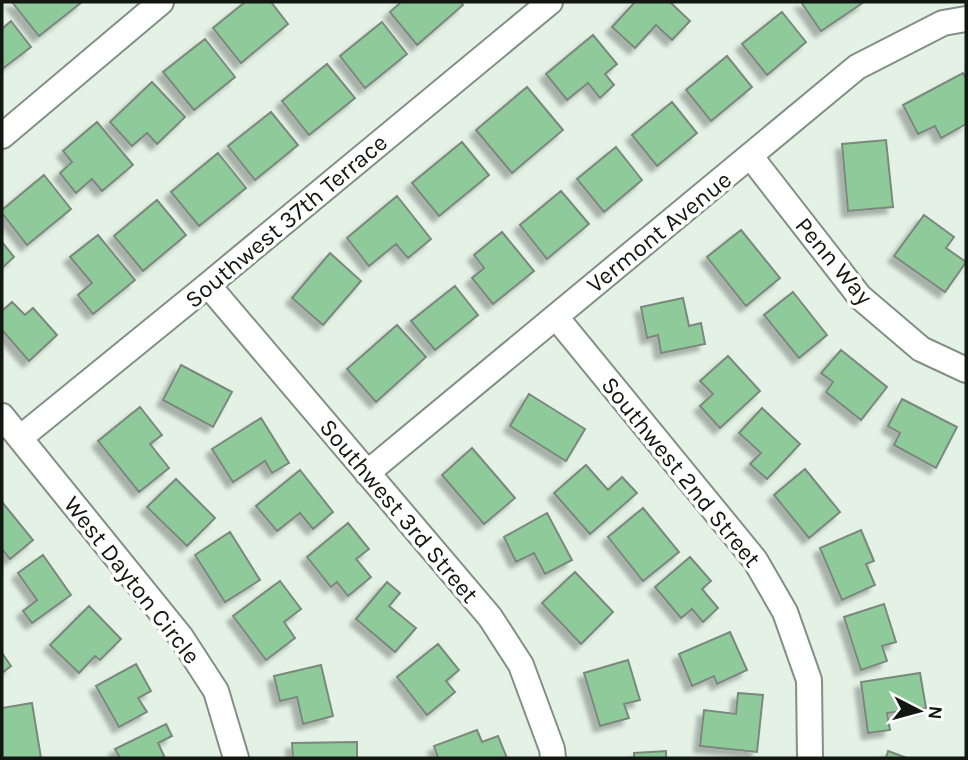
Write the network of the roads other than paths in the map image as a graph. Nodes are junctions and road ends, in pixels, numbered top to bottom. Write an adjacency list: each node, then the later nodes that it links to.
1 (162, 2): 4 (street)
2 (550, 2): 6 (street, Southwest 37th Terrace)
3 (966, 19): 5 (street, Vermont Avenue)
4 (2, 136)
5 (751, 157): 7 (street, Vermont Avenue); 8 (street, Penn Way)
6 (208, 285): 10 (street, Southwest 37th Terrace); 11 (street, Southwest 3rd Street)
7 (556, 317): 11 (street, Vermont Avenue); 14 (street, Southwest 2nd Street)
8 (966, 370)
9 (2, 416): 10 (street, West Dayton Circle)
10 (20, 438): 12 (street, West Dayton Circle)
11 (367, 473): 13 (street, Southwest 3rd Street)
12 (236, 758)
13 (553, 758)
14 (810, 758)

